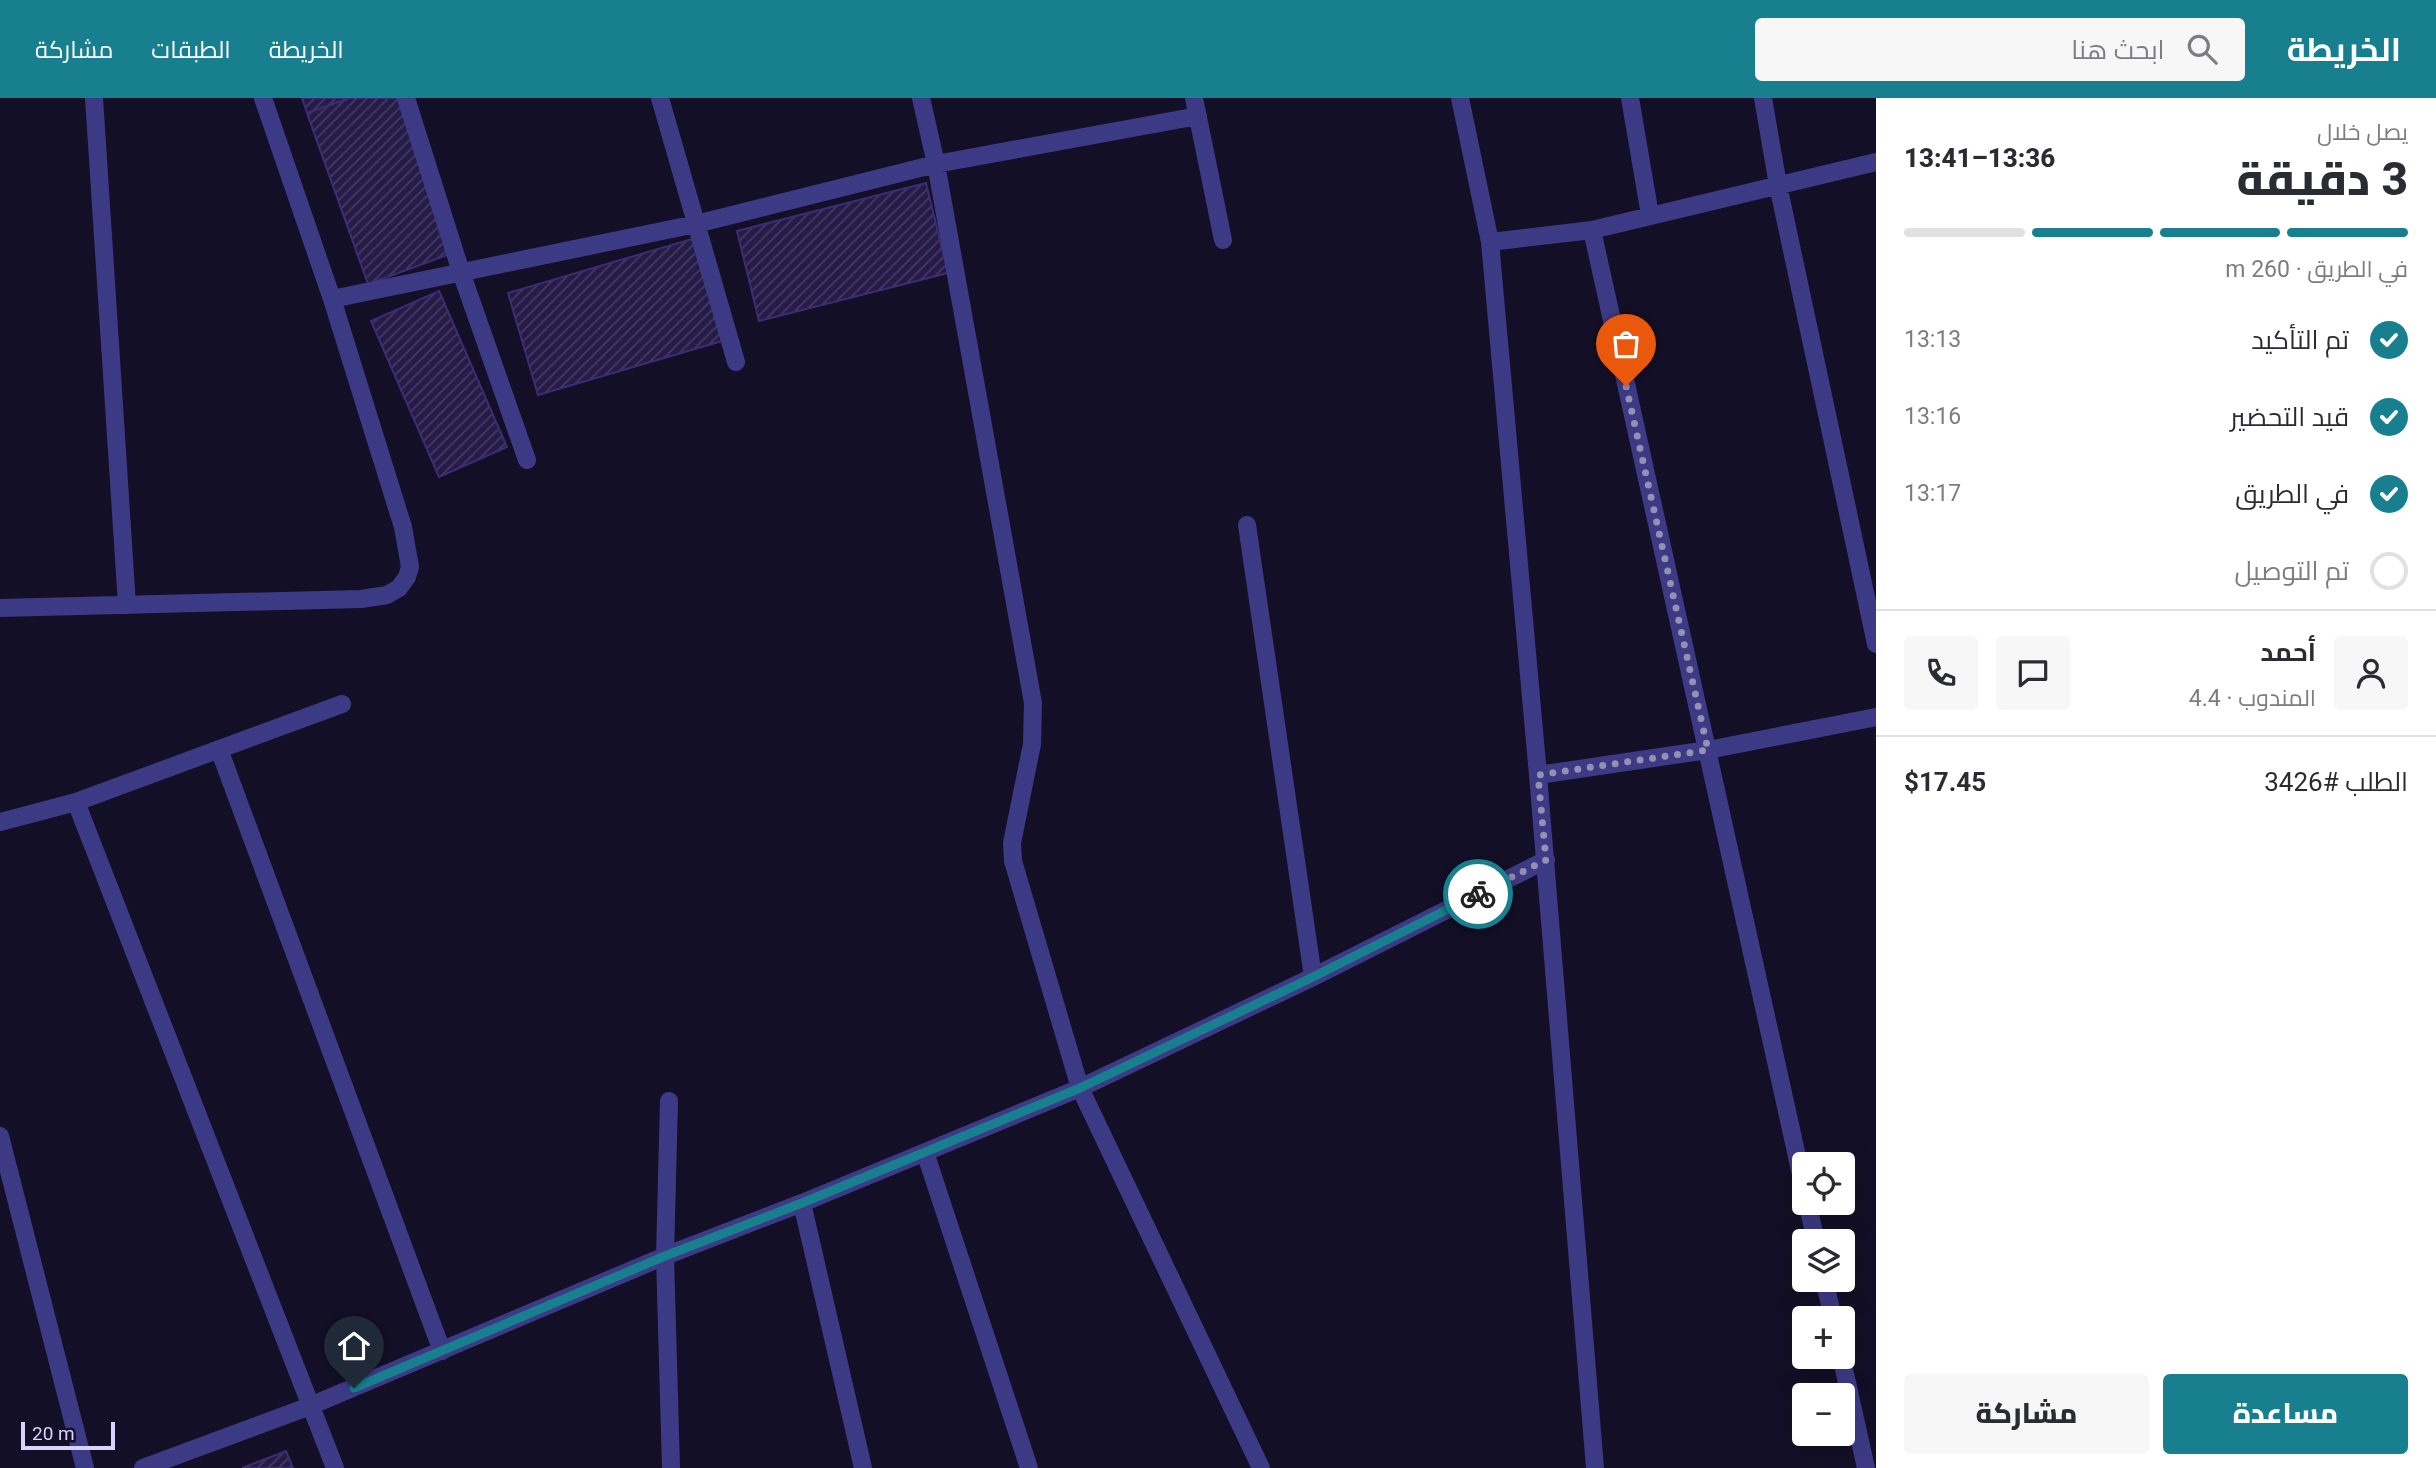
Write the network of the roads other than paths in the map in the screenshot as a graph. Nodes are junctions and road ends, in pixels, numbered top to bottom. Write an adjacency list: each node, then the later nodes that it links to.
1 (94, 98): 24 (street)
2 (263, 98): 20 (street)
3 (406, 98): 19 (street)
4 (660, 98): 15 (street)
5 (921, 98): 12 (street)
6 (1194, 98): 10 (street)
7 (1460, 98): 18 (street)
8 (1630, 98): 14 (street)
9 (1763, 98): 13 (street)
10 (1198, 116): 12 (street); 17 (street)
11 (1876, 162): 13 (street)
12 (936, 164): 15 (street); 36 (street)
13 (1778, 185): 14 (street); 26 (street)
14 (1650, 215): 16 (street)
15 (696, 224): 19 (street); 21 (street)
16 (1591, 230): 18 (street); 30 (street)
17 (1223, 240)
18 (1490, 242): 31 (street)
19 (461, 272): 20 (street); 22 (street)
20 (332, 299): 24 (street)
21 (737, 362)
22 (527, 460)
23 (1247, 525): 35 (street)
24 (127, 605): 25 (street)
25 (0, 608)
26 (1876, 644)
27 (342, 704): 29 (street)
28 (1876, 717): 30 (street)
29 (219, 749): 32 (street); 43 (street)
30 (1708, 750): 31 (street); 40 (street)
31 (1538, 775): 34 (street)
32 (76, 802): 33 (street); 45 (street)
33 (0, 822)
34 (1546, 860): 35 (street); 53 (street)
35 (1313, 977): 36 (street)
36 (1080, 1088): 39 (street); 52 (street)
37 (669, 1101): 42 (street)
38 (0, 1136): 46 (street)
39 (925, 1152): 41 (street); 51 (street)
40 (1796, 1152)
41 (802, 1203): 42 (street); 50 (street)
42 (665, 1256): 43 (street); 49 (street)
43 (442, 1352): 45 (street)
44 (1844, 1369): 54 (street)
45 (310, 1406): 47 (street); 48 (street)
46 (85, 1468)
47 (143, 1468)
48 (335, 1468)
49 (671, 1468)
50 (863, 1468)
51 (1029, 1468)
52 (1261, 1468)
53 (1595, 1468)
54 (1866, 1468)

